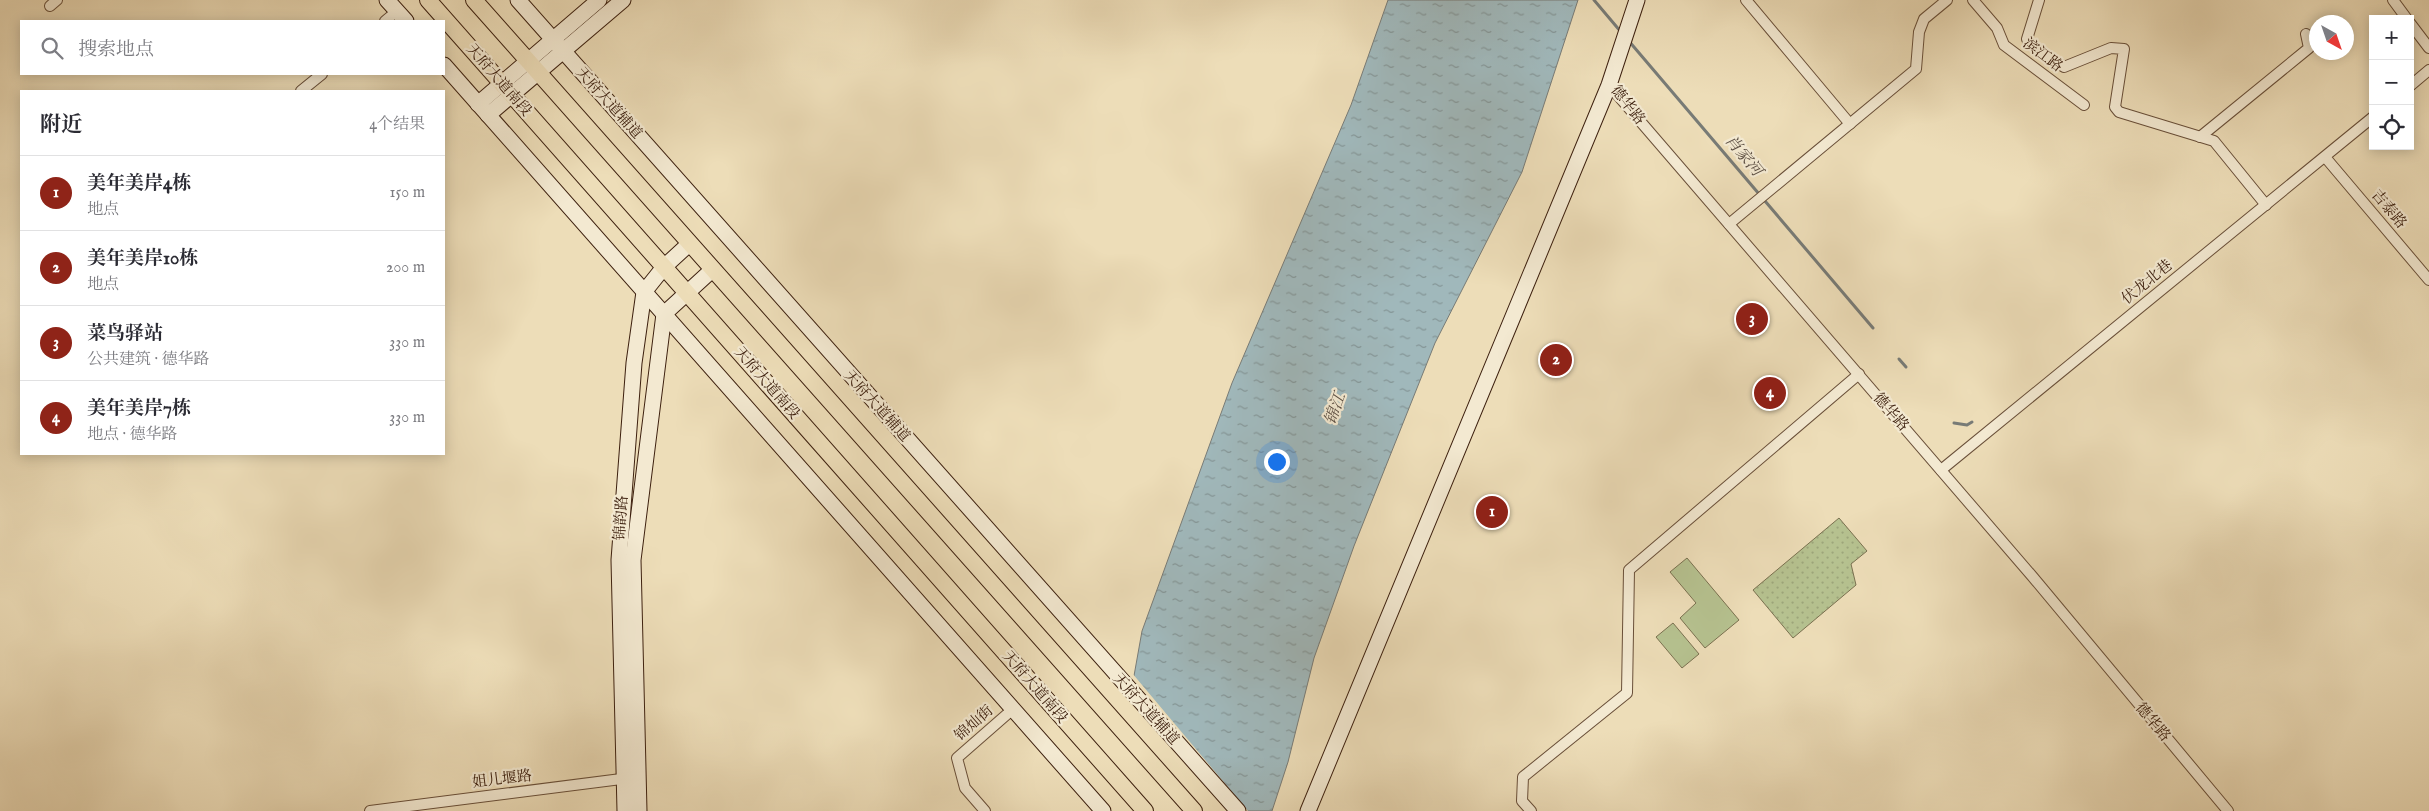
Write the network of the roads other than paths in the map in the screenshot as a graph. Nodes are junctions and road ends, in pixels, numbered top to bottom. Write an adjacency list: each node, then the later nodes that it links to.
1 (428, 0): 26 (main road, 天府大道南段)
2 (474, 0): 21 (main road)
3 (518, 0): 17 (street, 天府大道辅道)
4 (598, 0): 17 (street)
5 (623, 0): 19 (street)
6 (1637, 0): 25 (street, 德华路)
7 (1746, 0): 31 (street)
8 (1947, 0): 31 (street)
9 (1973, 0): 28 (street, 滨江路)
10 (2039, 0): 33 (street)
11 (2393, 0): 13 (street)
12 (397, 11): 14 (street)
13 (2404, 15)
14 (386, 20)
15 (2414, 28): 18 (street)
16 (2306, 34): 32 (street)
17 (552, 40): 19 (street, 天府大道辅道); 21 (street)
18 (2429, 48)
19 (563, 51): 21 (street); 56 (street, 天府大道辅道)
20 (445, 66): 29 (street)
21 (533, 67): 26 (street); 38 (main road)
22 (2429, 70): 24 (street)
23 (321, 75): 27 (street)
24 (2414, 83)
25 (1609, 85): 37 (street, 德华路); 57 (street)
26 (507, 89): 29 (street); 39 (main road, 天府大道南段)
27 (302, 90)
28 (2084, 105)
29 (483, 110): 42 (street)
30 (2369, 121): 35 (street, 伏龙北巷)
31 (1850, 124): 37 (street)
32 (2212, 128): 33 (street); 34 (street)
33 (2200, 137): 34 (street)
34 (2214, 141): 36 (street)
35 (2325, 157): 36 (street, 伏龙北巷); 41 (street, 吉泰路)
36 (2266, 205): 46 (street, 伏龙北巷)
37 (1729, 224): 45 (street, 德华路)
38 (689, 244): 39 (street); 40 (main road)
39 (664, 267): 42 (street); 43 (main road, 天府大道南段)
40 (712, 270): 43 (street); 55 (main road)
41 (2429, 280)
42 (644, 292): 44 (street); 48 (street, 锦韵路)
43 (687, 293): 44 (street); 54 (main road, 天府大道南段)
44 (664, 314): 47 (street); 48 (street, 锦韵路)
45 (1859, 374): 46 (street, 德华路); 58 (street)
46 (1941, 470): 59 (street, 德华路)
47 (1013, 710): 49 (street); 53 (street, 锦灿街)
48 (630, 777): 50 (street, 姐儿堰路); 51 (street, 锦韵路); 52 (street, 锦韵路)
49 (1099, 807)
50 (370, 811)
51 (625, 811)
52 (639, 811)
53 (985, 811)
54 (1145, 811)
55 (1194, 811)
56 (1238, 811)
57 (1308, 811)
58 (1531, 811)
59 (2228, 811)

